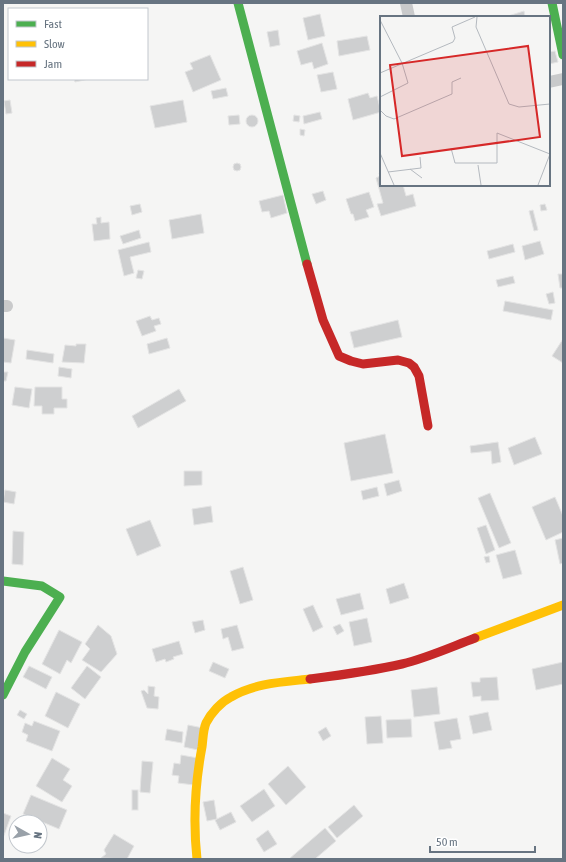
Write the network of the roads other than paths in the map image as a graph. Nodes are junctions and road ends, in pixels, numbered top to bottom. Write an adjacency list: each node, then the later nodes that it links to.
1 (238, 3): 8 (street)
2 (406, 3): 4 (street)
3 (552, 3): 5 (street)
4 (409, 16)
5 (563, 55)
6 (563, 79): 7 (street)
7 (550, 82)
8 (428, 426)
9 (3, 581): 11 (street)
10 (563, 605): 12 (street)
11 (3, 695)
12 (197, 859)

